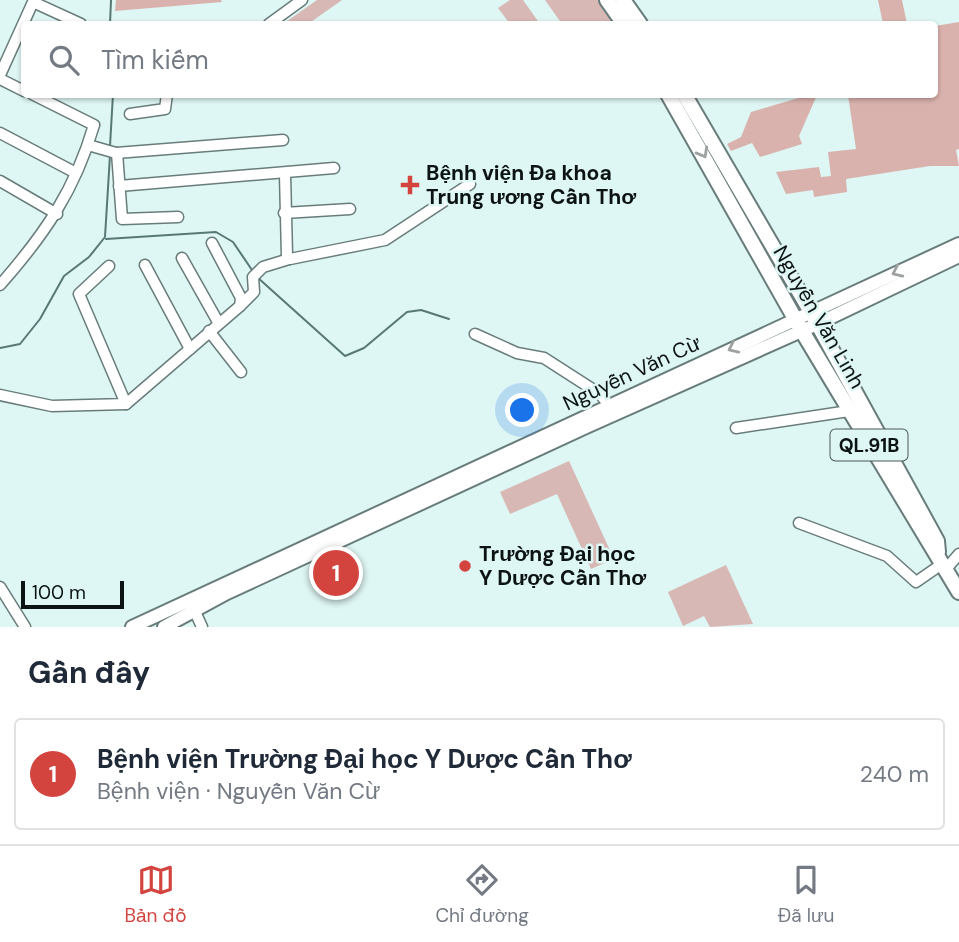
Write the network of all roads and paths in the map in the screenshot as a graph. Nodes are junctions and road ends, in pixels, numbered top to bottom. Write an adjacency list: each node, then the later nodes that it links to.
1 (302, 0): 6 (street)
2 (607, 0): 7 (highway)
3 (623, 0): 8 (highway)
4 (22, 21): 5 (street)
5 (74, 21)
6 (273, 21)
7 (622, 21)
8 (638, 21)
9 (21, 24): 10 (street)
10 (4, 54): 11 (street)
11 (0, 77): 12 (street)
12 (21, 89)
13 (40, 98): 20 (street)
14 (166, 98): 17 (street)
15 (670, 98): 43 (highway, Nguyễn Văn Linh / QL.91B, one-way to 43)
16 (686, 98): 41 (highway, Nguyễn Văn Linh / QL.91B)
17 (130, 114)
18 (0, 133): 23 (street)
19 (283, 140): 21 (street)
20 (88, 145): 21 (street); 23 (street)
21 (114, 153): 27 (street)
22 (334, 168): 24 (street)
23 (76, 173): 30 (street)
24 (285, 174): 27 (street); 29 (street)
25 (0, 181): 30 (street)
26 (470, 184): 36 (street)
27 (119, 186): 31 (street)
28 (350, 209): 29 (street)
29 (284, 212): 36 (street)
30 (57, 214): 39 (street)
31 (178, 217)
32 (212, 243): 40 (street)
33 (959, 244): 41 (main road, Nguyễn Văn Cừ, one-way to 41)
34 (959, 256): 41 (main road, Nguyễn Văn Cừ)
35 (182, 258): 42 (street)
36 (289, 259): 40 (street)
37 (145, 265): 46 (street)
38 (110, 266): 49 (street)
39 (0, 285)
40 (240, 306): 42 (street)
41 (814, 318): 43 (main road, Nguyễn Văn Cừ); 55 (highway, Nguyễn Văn Linh / QL.91B)
42 (218, 322): 44 (street)
43 (798, 325): 50 (main road, Nguyễn Văn Cừ, one-way to 50); 51 (highway, Nguyễn Văn Linh / QL.91B); 58 (main road, Nguyễn Văn Cừ)
44 (209, 331): 46 (street); 47 (street)
45 (475, 334): 50 (street)
46 (190, 349): 49 (street)
47 (241, 372)
48 (0, 395): 49 (street)
49 (126, 404)
50 (609, 405): 58 (main road, Nguyễn Văn Cừ)
51 (849, 411): 52 (street); 55 (highway, Nguyễn Văn Linh / QL.91B)
52 (736, 428)
53 (799, 523): 55 (street)
54 (959, 554): 55 (street)
55 (942, 563): 57 (highway, Nguyễn Văn Linh / QL.91B)
56 (0, 587): 59 (street)
57 (959, 592)
58 (192, 605): 60 (main road, Nguyễn Văn Cừ); 61 (main road, Nguyễn Văn Cừ); 62 (street)
59 (25, 627)
60 (132, 627)
61 (164, 627)
62 (202, 627)

